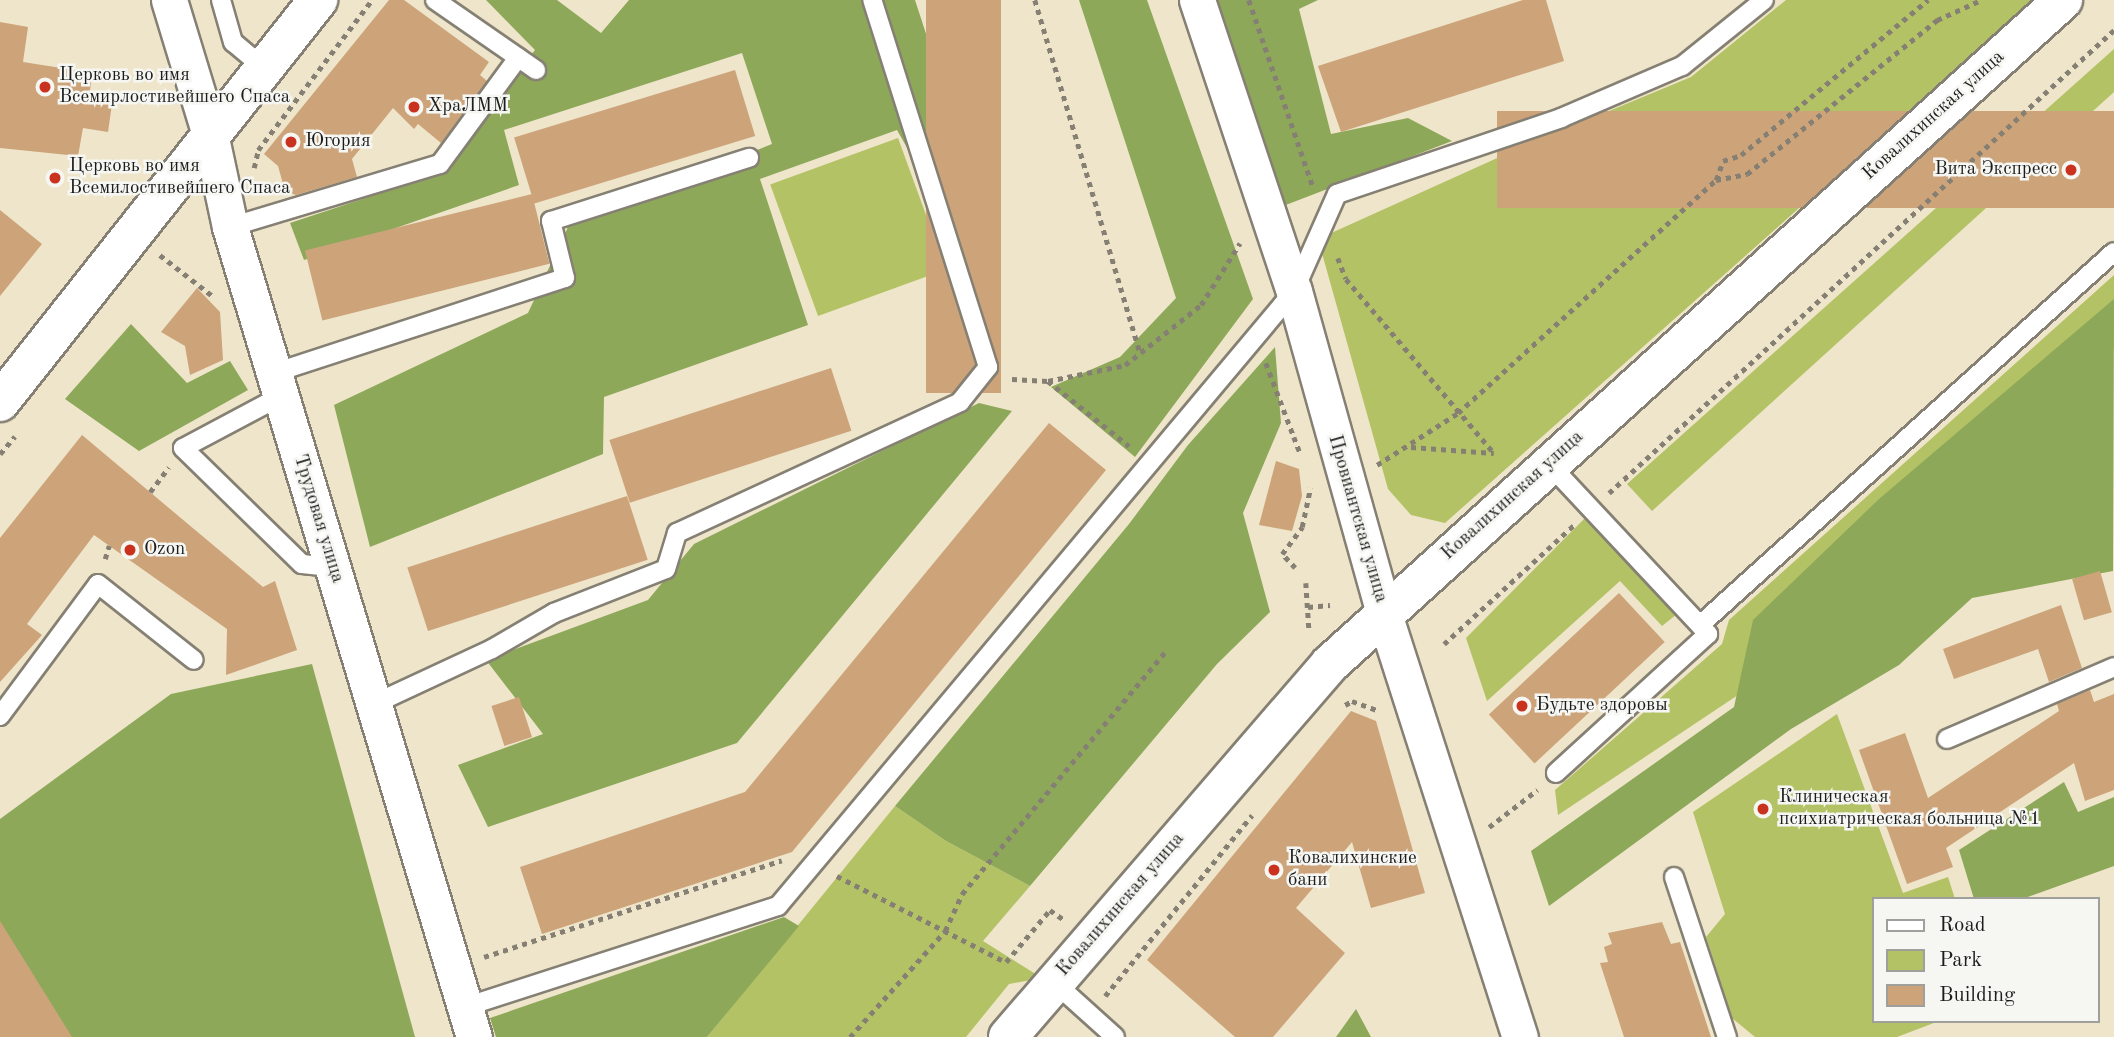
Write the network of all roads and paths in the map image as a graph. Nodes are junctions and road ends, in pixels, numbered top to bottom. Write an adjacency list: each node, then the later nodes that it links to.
1 (169, 0): 17 (street, Трудовая улица)
2 (221, 0): 15 (lane)
3 (318, 0): 15 (street)
4 (435, 0): 14 (lane)
5 (872, 0): 49 (lane)
6 (1035, 0): 25 (path)
7 (1197, 0): 23 (street, Провиантская улица)
8 (1249, 0): 20 (path)
9 (1764, 0): 20 (lane)
10 (1928, 0): 19 (path)
11 (1982, 0): 19 (path)
12 (2063, 0): 33 (street, Ковалихинская улица)
13 (2114, 30): 36 (path)
14 (519, 58): 16 (lane); 21 (lane)
15 (264, 68): 17 (street)
16 (536, 69)
17 (211, 138): 21 (street, Трудовая улица); 27 (street)
18 (749, 158): 26 (lane)
19 (1716, 180): 28 (path)
20 (1326, 226): 23 (lane); 28 (path)
21 (230, 227): 26 (street, Трудовая улица)
22 (2114, 252): 43 (lane)
23 (1294, 291): 24 (lane); 35 (street, Провиантская улица)
24 (1256, 336): 29 (path); 57 (lane)
25 (1140, 354)
26 (277, 385): 37 (street, Трудовая улица); 37 (lane)
27 (0, 402)
28 (1458, 413): 31 (path); 31 (path)
29 (1294, 437): 30 (path); 32 (path)
30 (1304, 439)
31 (1411, 446): 35 (path)
32 (1303, 459)
33 (1549, 464): 36 (lane); 42 (street, Ковалихинская улица)
34 (1309, 480): 38 (path)
35 (1346, 482): 42 (street, Провиантская улица)
36 (1592, 509): 43 (lane); 45 (path)
37 (333, 567): 49 (street, Трудовая улица)
38 (1295, 568)
39 (1306, 583): 41 (path)
40 (1330, 605): 41 (path)
41 (1308, 607): 44 (path)
42 (1384, 614): 56 (street, Провиантская улица); 60 (street, Ковалихинская улица)
43 (1700, 625): 54 (lane)
44 (1309, 628)
45 (1444, 644)
46 (1167, 650): 59 (path)
47 (194, 660): 52 (lane)
48 (2114, 667): 53 (lane)
49 (374, 704): 64 (street, Трудовая улица)
50 (1337, 710): 51 (path)
51 (1382, 714)
52 (0, 716)
53 (1947, 739)
54 (1556, 773): 56 (path)
55 (1260, 805): 61 (path)
56 (1457, 839): 68 (street, Провиантская улица)
57 (813, 864): 59 (path); 64 (lane)
58 (1674, 877): 69 (lane)
59 (945, 931): 60 (path); 65 (path)
60 (1091, 937): 61 (path); 62 (street, Ковалихинская улица)
61 (1131, 964): 63 (path)
62 (1054, 982): 63 (lane); 66 (street, Ковалихинская улица)
63 (1090, 1014): 67 (lane)
64 (470, 1022)
65 (850, 1037)
66 (1008, 1037)
67 (1115, 1037)
68 (1520, 1037)
69 (1727, 1037)

